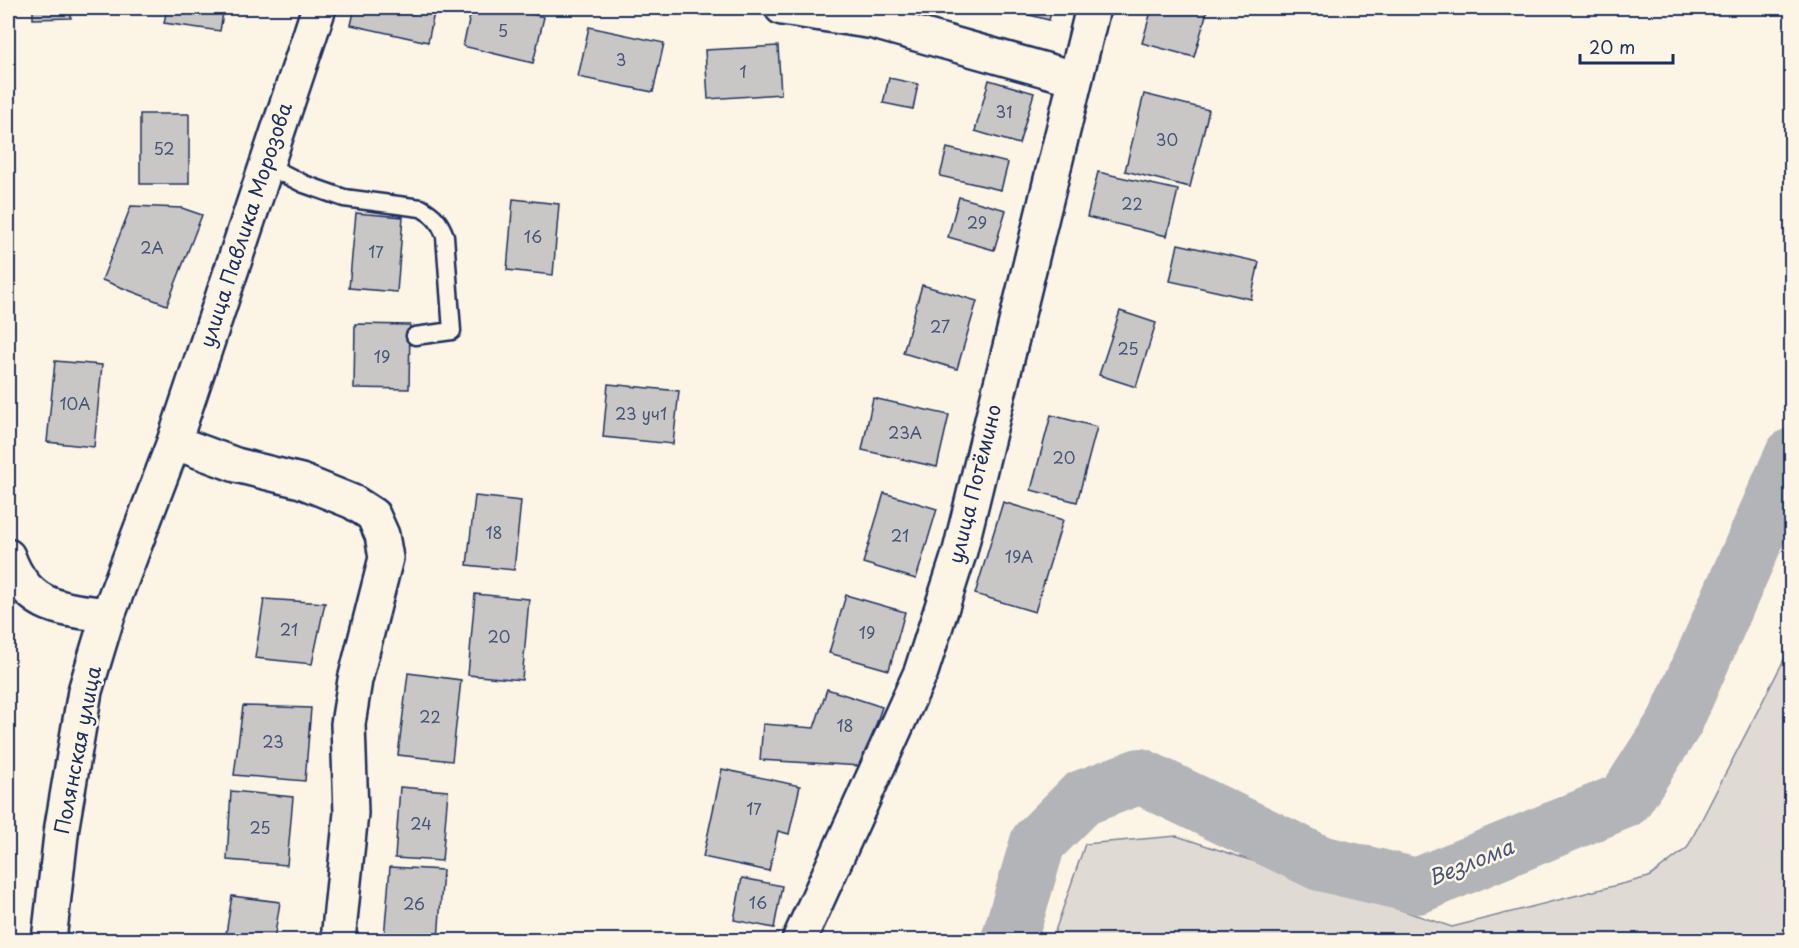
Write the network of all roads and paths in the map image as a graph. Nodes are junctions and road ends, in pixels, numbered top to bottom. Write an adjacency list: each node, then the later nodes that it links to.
1 (319, 8): 5 (street, улица Павлика Морозова)
2 (782, 8): 4 (street)
3 (1093, 8): 4 (street, улица Потёмино)
4 (1074, 78): 12 (street, улица Потёмино)
5 (266, 165): 6 (lane); 7 (street, улица Павлика Морозова)
6 (415, 336)
7 (174, 442): 9 (street, улица Павлика Морозова); 11 (street)
8 (8, 556): 9 (street)
9 (108, 615): 10 (street, Полянская улица)
10 (50, 940)
11 (338, 940)
12 (799, 940)

